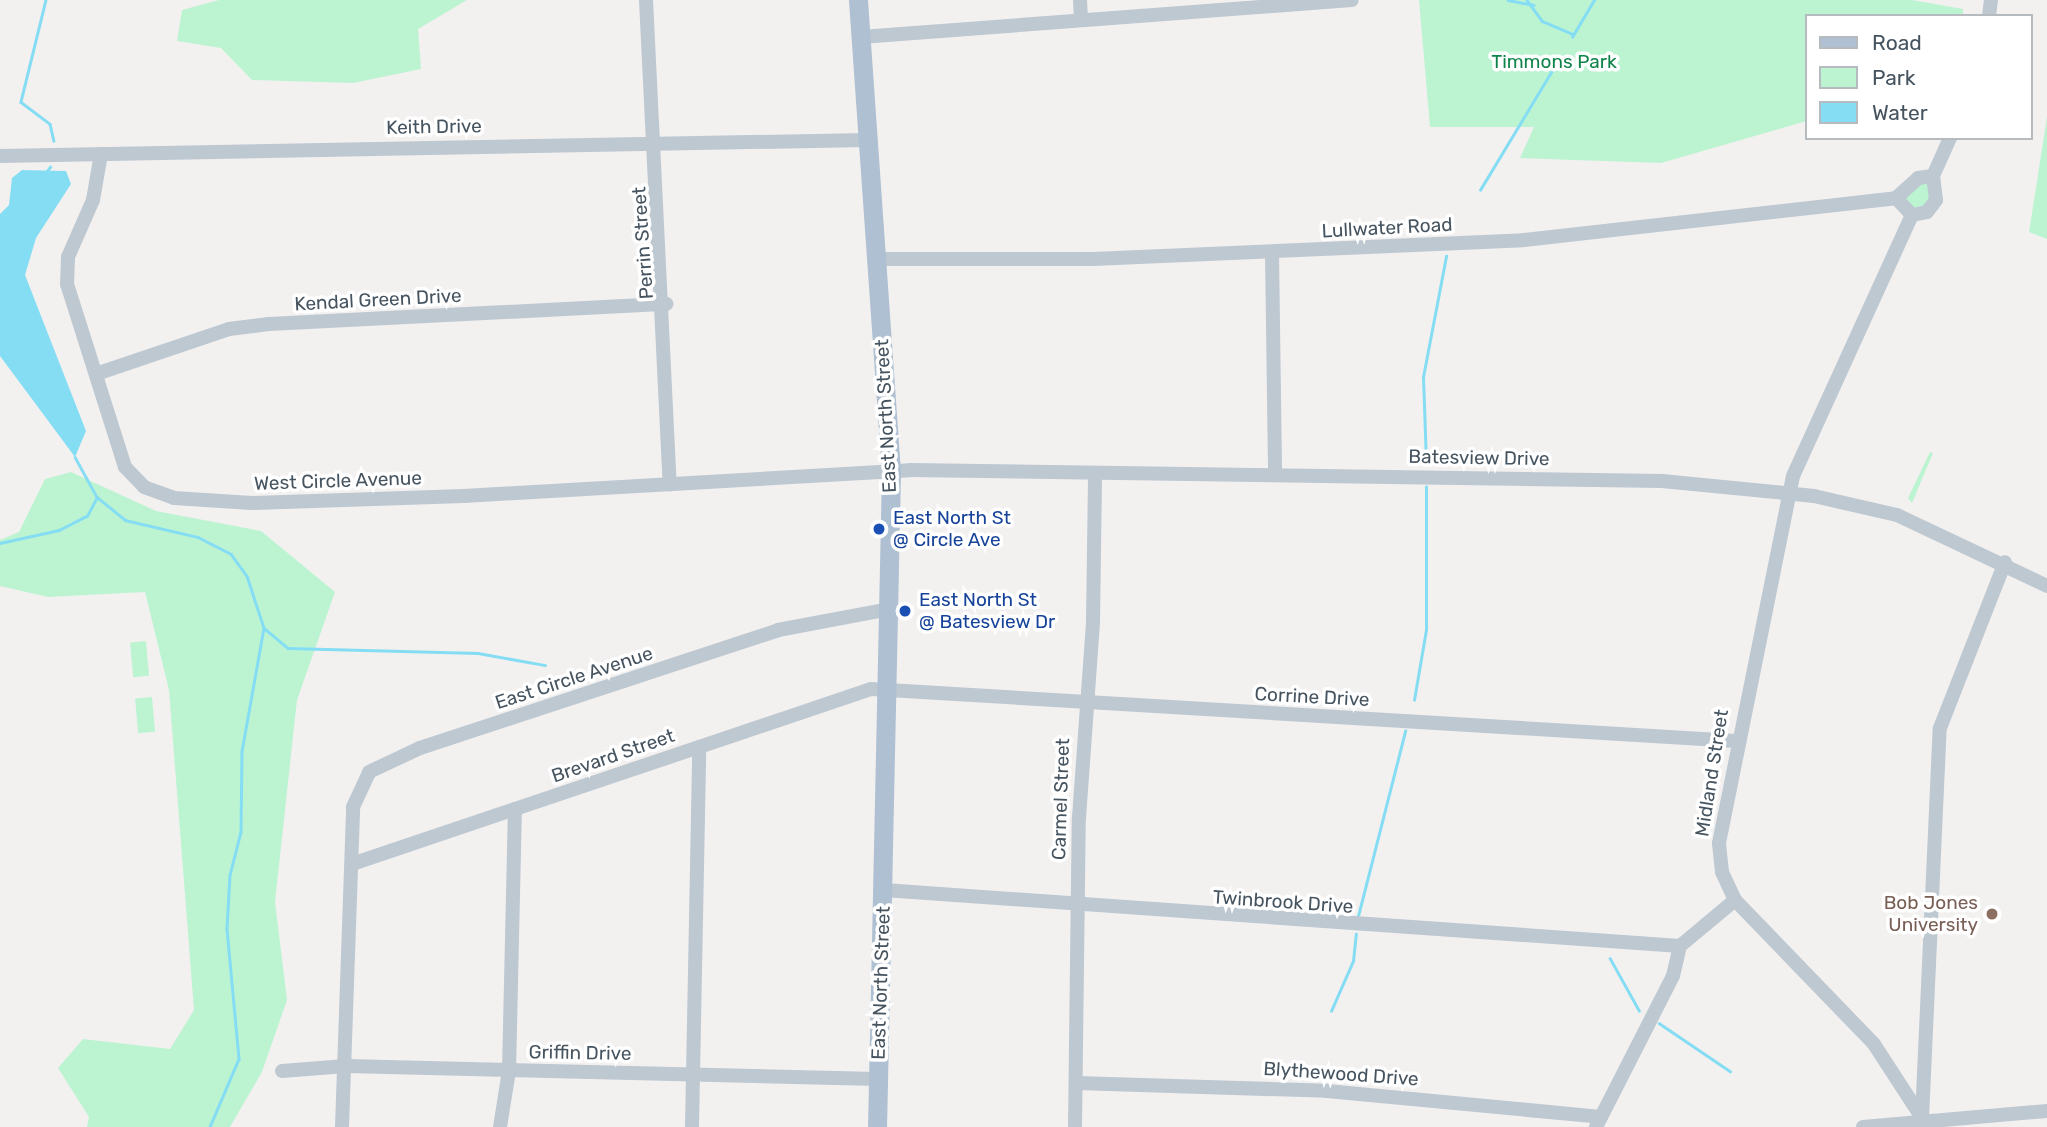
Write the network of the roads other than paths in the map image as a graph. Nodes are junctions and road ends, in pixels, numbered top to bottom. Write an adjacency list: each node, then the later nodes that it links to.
1 (646, 0): 9 (street, Perrin Street)
2 (858, 0): 6 (main road, East North Street)
3 (1080, 0): 5 (street)
4 (1352, 0): 5 (street)
5 (1081, 19): 6 (street)
6 (861, 37): 7 (main road, East North Street)
7 (868, 140): 9 (street, Keith Drive); 16 (main road, East North Street)
8 (1949, 140): 12 (street)
9 (655, 144): 10 (street, Keith Drive); 17 (street, Perrin Street)
10 (101, 154): 11 (street, Keith Drive); 18 (street, West Circle Avenue)
11 (0, 156)
12 (1933, 176): 13 (street); 14 (street)
13 (1896, 198): 14 (street); 15 (street, Lullwater Road)
14 (1912, 215): 23 (street, Midland Street)
15 (1272, 253): 16 (street, Lullwater Road); 21 (street)
16 (877, 259): 19 (main road, East North Street)
17 (666, 304): 18 (street, Kendal Green Drive); 22 (street, Perrin Street)
18 (99, 373): 22 (street, West Circle Avenue)
19 (891, 472): 20 (street, Batesview Drive); 22 (street, West Circle Avenue); 26 (main road, East North Street)
20 (1095, 472): 21 (street, Batesview Drive); 28 (street, Carmel Street)
21 (1275, 475): 23 (street, Batesview Drive)
22 (670, 484)
23 (1789, 493): 24 (street, Batesview Drive); 29 (street, Midland Street)
24 (2005, 562): 25 (street, Batesview Drive); 45 (street)
25 (2047, 586)
26 (889, 608): 27 (main road, East North Street); 32 (street, East Circle Avenue)
27 (886, 692): 28 (street, Corrine Drive); 30 (street, Brevard Street); 33 (main road, East North Street)
28 (1083, 703): 29 (street, Corrine Drive); 35 (street, Carmel Street)
29 (1735, 741): 34 (street, Midland Street)
30 (699, 747): 31 (street, Brevard Street); 40 (street)
31 (515, 809): 32 (street, Brevard Street); 39 (street)
32 (352, 864): 37 (street, East Circle Avenue)
33 (884, 890): 35 (street, Twinbrook Drive); 41 (main road, East North Street)
34 (1735, 900): 36 (street); 45 (street, Midland Street)
35 (1077, 908): 36 (street, Twinbrook Drive); 42 (street, Carmel Street)
36 (1680, 946): 44 (street)
37 (346, 1066): 38 (street, Griffin Drive); 39 (street, Griffin Drive); 46 (street, East Circle Avenue)
38 (282, 1070)
39 (509, 1071): 40 (street, Griffin Drive); 47 (street)
40 (694, 1073): 41 (street, Griffin Drive); 48 (street)
41 (878, 1079): 49 (main road, East North Street)
42 (1077, 1083): 44 (street, Blythewood Drive); 50 (street, Carmel Street)
43 (2047, 1111): 45 (street)
44 (1599, 1122)
45 (1922, 1122): 51 (street)
46 (342, 1127)
47 (500, 1127)
48 (692, 1127)
49 (877, 1127)
50 (1075, 1127)
51 (1863, 1127)

